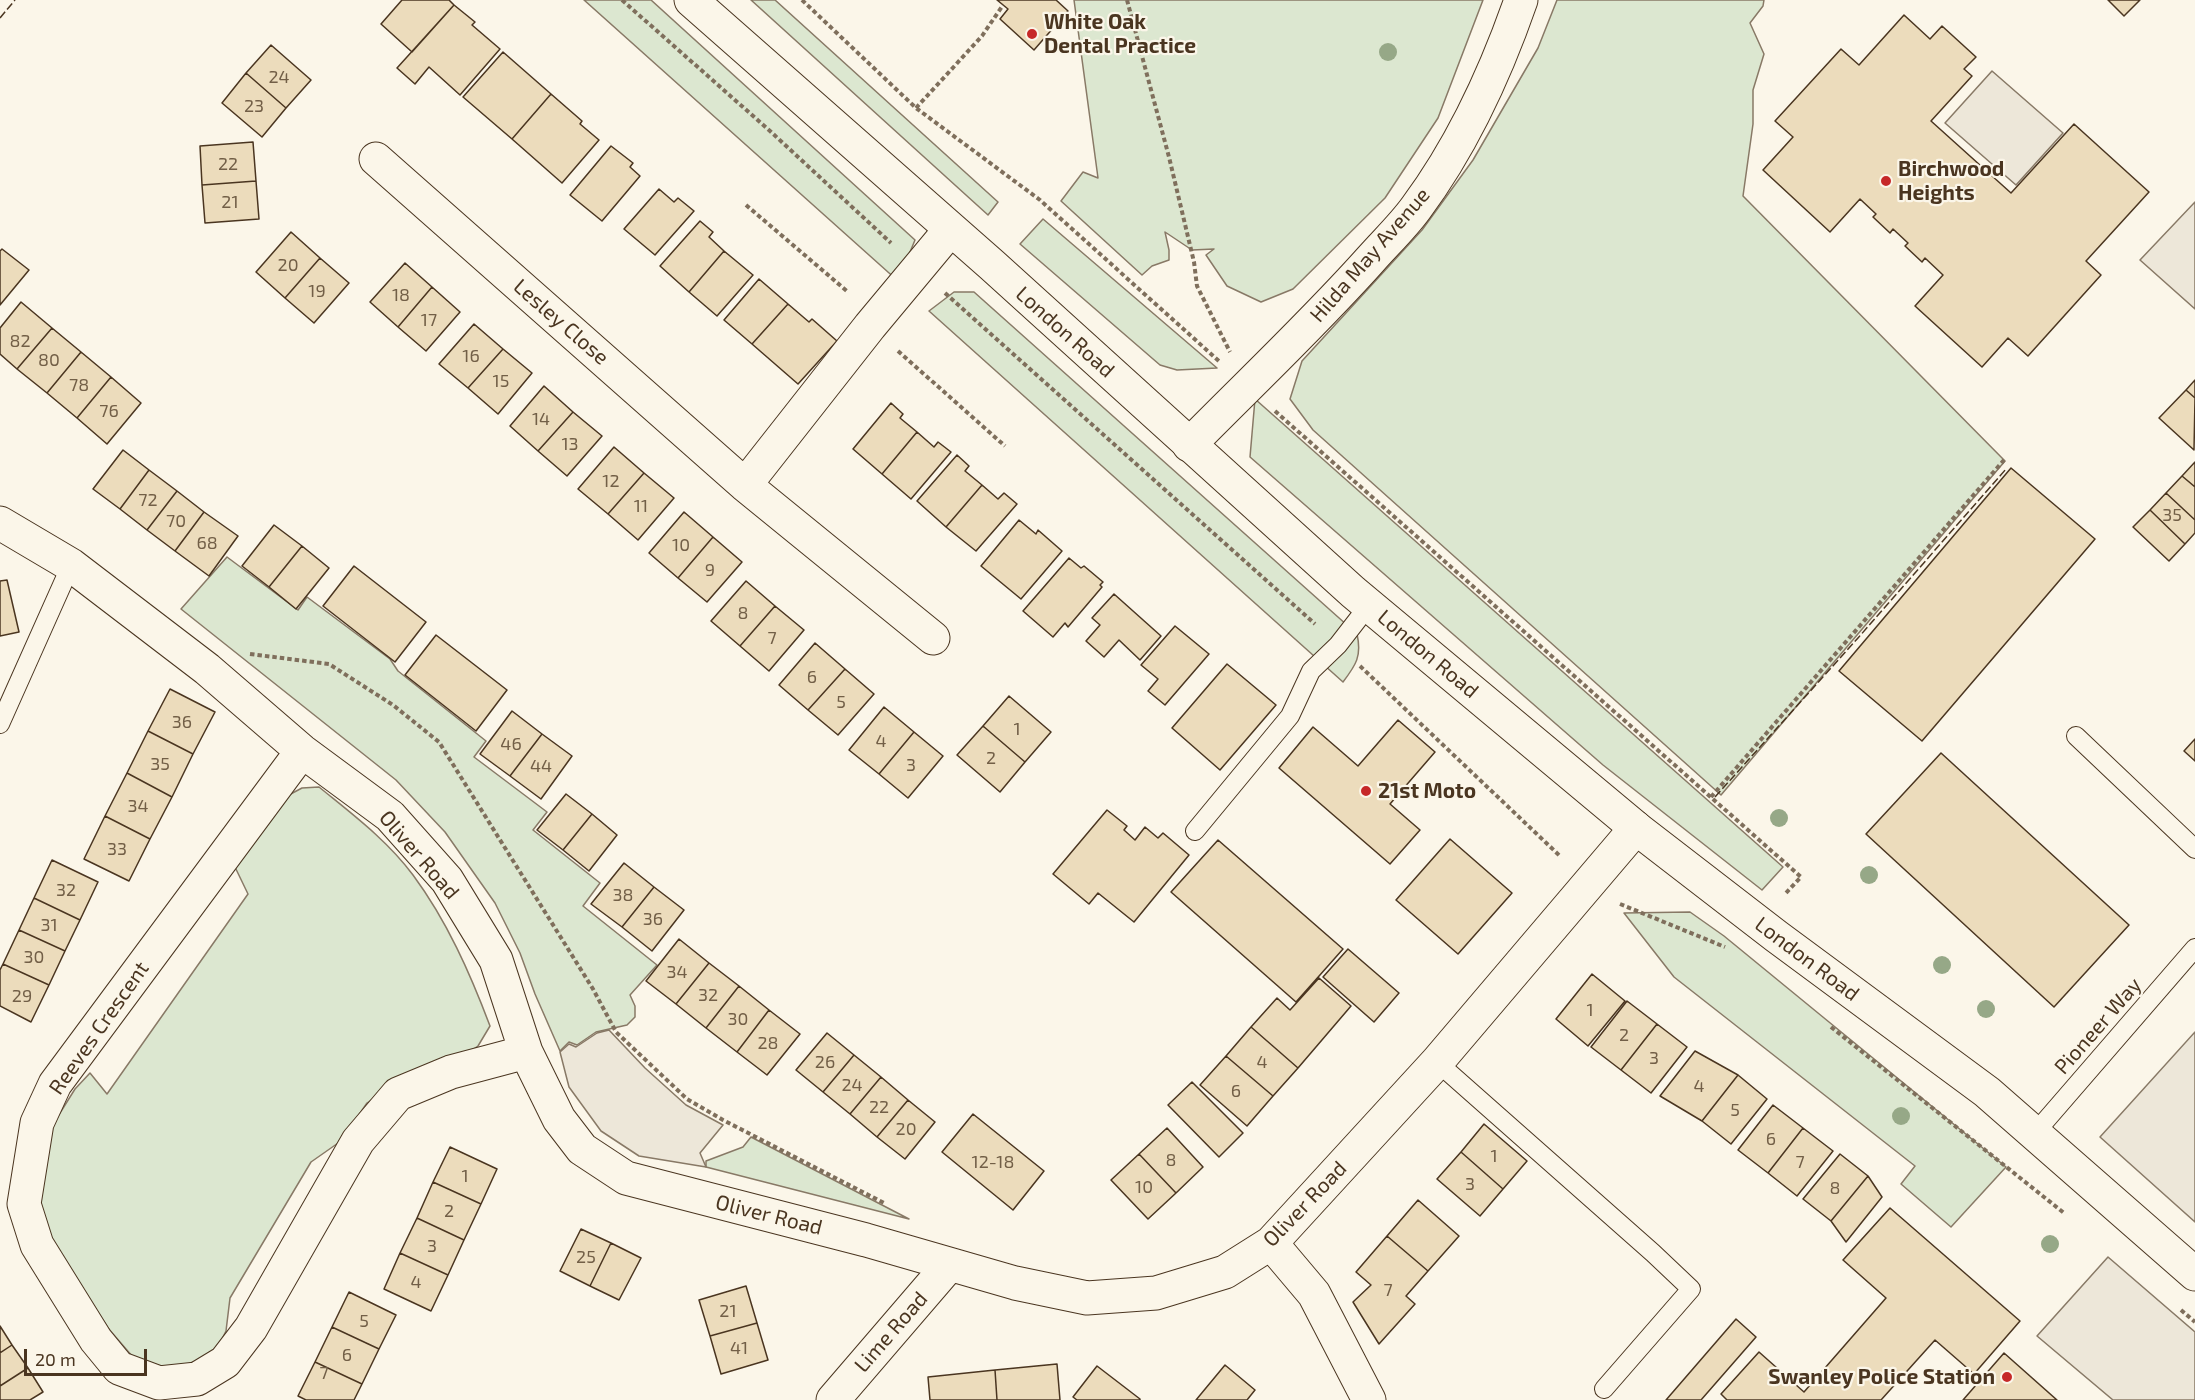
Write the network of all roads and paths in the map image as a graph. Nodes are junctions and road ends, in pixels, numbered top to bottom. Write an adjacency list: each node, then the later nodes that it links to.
1 (622, 0): 11 (path)
2 (691, 0): 10 (street, London Road)
3 (802, 0): 7 (path)
4 (1127, 0): 13 (path)
5 (1521, 0): 13 (street, Hilda May Avenue)
6 (1003, 5): 7 (path)
7 (916, 108): 13 (path)
8 (376, 159): 17 (street, Lesley Close)
9 (746, 205): 12 (path)
10 (950, 230): 11 (street); 14 (street, London Road)
11 (918, 268): 12 (street); 22 (path)
12 (874, 322): 15 (path); 17 (street)
13 (1246, 386): 14 (street, Hilda May Avenue); 27 (path)
14 (1189, 445): 20 (street, London Road)
15 (1005, 446)
16 (2004, 460): 27 (path)
17 (745, 485): 21 (street, Lesley Close)
18 (0, 523): 19 (street, Oliver Road)
19 (71, 565): 23 (street, Oliver Road); 24 (lane)
20 (1369, 605): 22 (lane); 28 (street, London Road)
21 (933, 638)
22 (1338, 645): 29 (lane); 31 (path)
23 (207, 669): 26 (street, Oliver Road); 39 (path)
24 (0, 724)
25 (2076, 736): 30 (lane)
26 (302, 751): 36 (street, Oliver Road); 36 (street, Reeves Crescent)
27 (1711, 797): 32 (path)
28 (1636, 828): 31 (street, Oliver Road); 38 (street, London Road)
29 (1195, 831)
30 (2195, 849)
31 (1589, 883): 34 (path); 37 (street, Oliver Road)
32 (1780, 900)
33 (2195, 948): 38 (lane, Pioneer Way)
34 (1735, 951)
35 (1827, 1024): 40 (path)
36 (526, 1052): 42 (street, Oliver Road)
37 (1437, 1062): 41 (street, Oliver Road); 46 (lane)
38 (2034, 1134): 43 (street, London Road)
39 (891, 1207)
40 (2066, 1215)
41 (1271, 1243): 42 (street, Oliver Road); 48 (street)
42 (949, 1265): 47 (street, Lime Road)
43 (2195, 1274)
44 (2178, 1308): 45 (path)
45 (2195, 1322)
46 (1604, 1389)
47 (833, 1400)
48 (1369, 1400)

